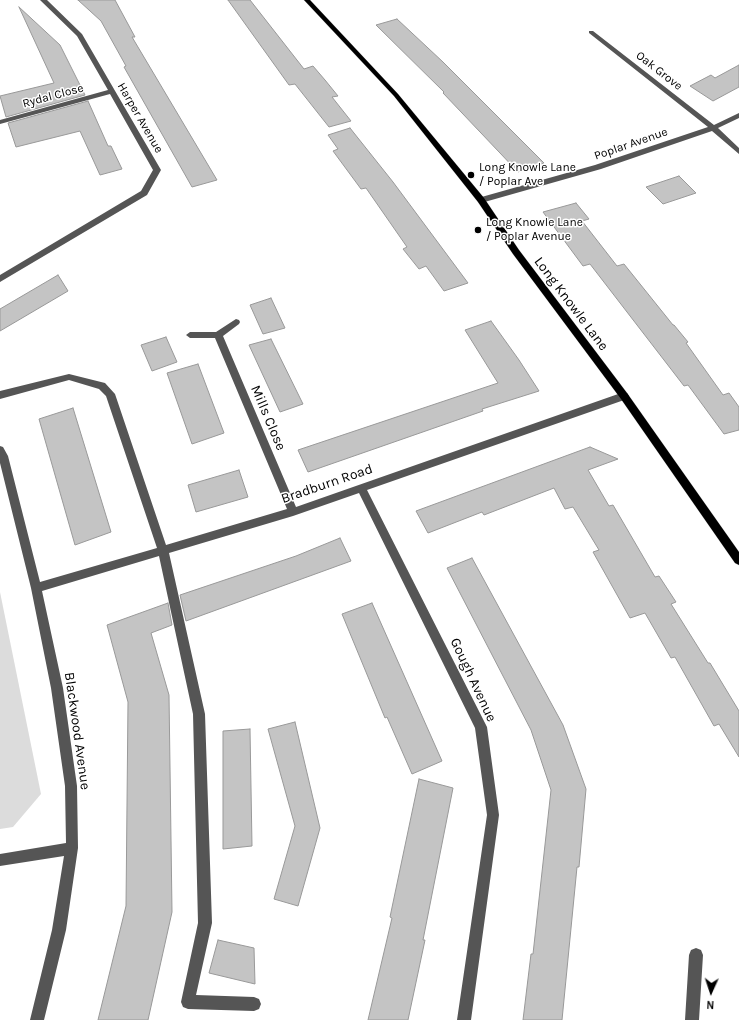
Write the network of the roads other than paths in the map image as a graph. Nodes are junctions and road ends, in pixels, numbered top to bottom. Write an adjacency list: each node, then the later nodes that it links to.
1 (43, 0): 4 (street, Harper Avenue)
2 (307, 0): 9 (main road, Long Knowle Lane)
3 (591, 32): 7 (street, Oak Grove)
4 (112, 91): 6 (street, Rydal Close); 10 (street, Harper Avenue)
5 (739, 115): 7 (street, Poplar Avenue)
6 (0, 122)
7 (713, 128): 8 (street, Oak Grove); 9 (street, Poplar Avenue)
8 (739, 152)
9 (481, 200): 15 (main road, Long Knowle Lane)
10 (0, 279)
11 (236, 322): 13 (street)
12 (190, 335): 13 (street)
13 (218, 335): 18 (street, Mills Close)
14 (0, 395): 19 (street)
15 (624, 396): 17 (street, Bradburn Road); 20 (main road, Long Knowle Lane)
16 (0, 450): 21 (street, Blackwood Avenue)
17 (361, 488): 18 (street, Bradburn Road); 27 (street, Gough Avenue)
18 (293, 512): 19 (street, Bradburn Road)
19 (163, 550): 21 (street, Bradburn Road); 25 (street)
20 (739, 560)
21 (36, 588): 22 (street, Blackwood Avenue)
22 (72, 848): 23 (street); 26 (street, Blackwood Avenue)
23 (0, 860)
24 (696, 955): 28 (street)
25 (254, 1004)
26 (37, 1020)
27 (464, 1020)
28 (692, 1020)

